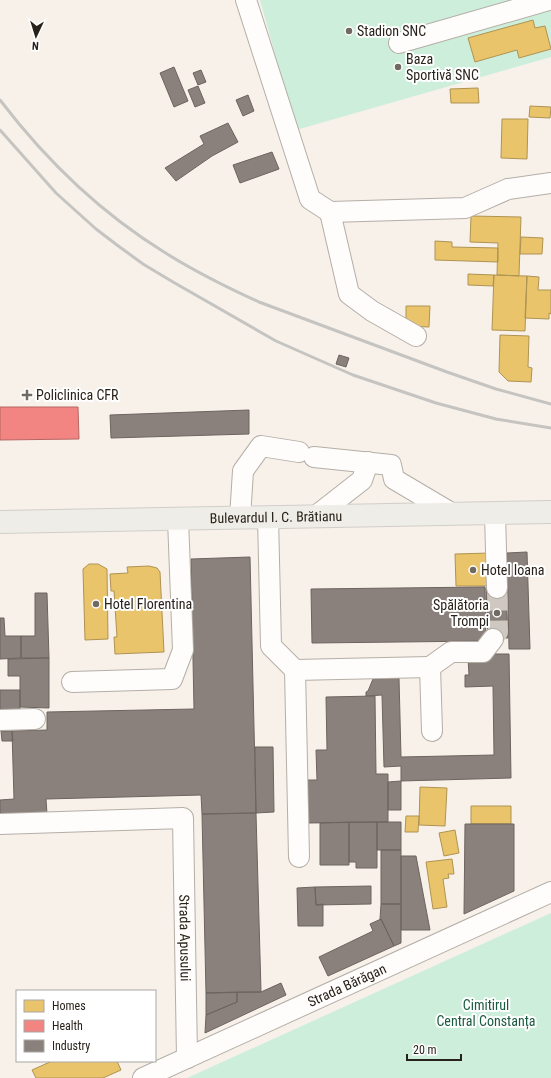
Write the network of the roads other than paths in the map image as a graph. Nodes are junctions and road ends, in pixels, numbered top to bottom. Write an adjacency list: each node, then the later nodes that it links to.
1 (246, 0): 5 (street)
2 (549, 0): 3 (street)
3 (399, 43)
4 (551, 183): 5 (street)
5 (330, 212): 6 (street)
6 (416, 336)
7 (368, 462): 10 (street); 11 (street); 13 (street)
8 (551, 512): 9 (main road, Bulevardul I. C. Brătianu)
9 (495, 513): 10 (main road, Bulevardul I. C. Brătianu); 16 (street)
10 (453, 514): 11 (main road, Bulevardul I. C. Brătianu)
11 (316, 516): 12 (main road, Bulevardul I. C. Brătianu)
12 (268, 517): 13 (main road, Bulevardul I. C. Brătianu); 19 (street)
13 (240, 518): 14 (main road, Bulevardul I. C. Brătianu)
14 (178, 519): 15 (main road, Bulevardul I. C. Brătianu); 20 (street)
15 (0, 522)
16 (497, 588)
17 (493, 639): 18 (street)
18 (430, 667): 19 (street); 23 (street)
19 (295, 670): 25 (street)
20 (72, 682)
21 (35, 719): 22 (street)
22 (0, 720)
23 (432, 731)
24 (0, 824): 27 (street, Strada Apusului)
25 (299, 857)
26 (551, 892): 27 (street, Strada Bărăgan)
27 (187, 1058): 28 (street, Strada Bărăgan)
28 (143, 1078)

